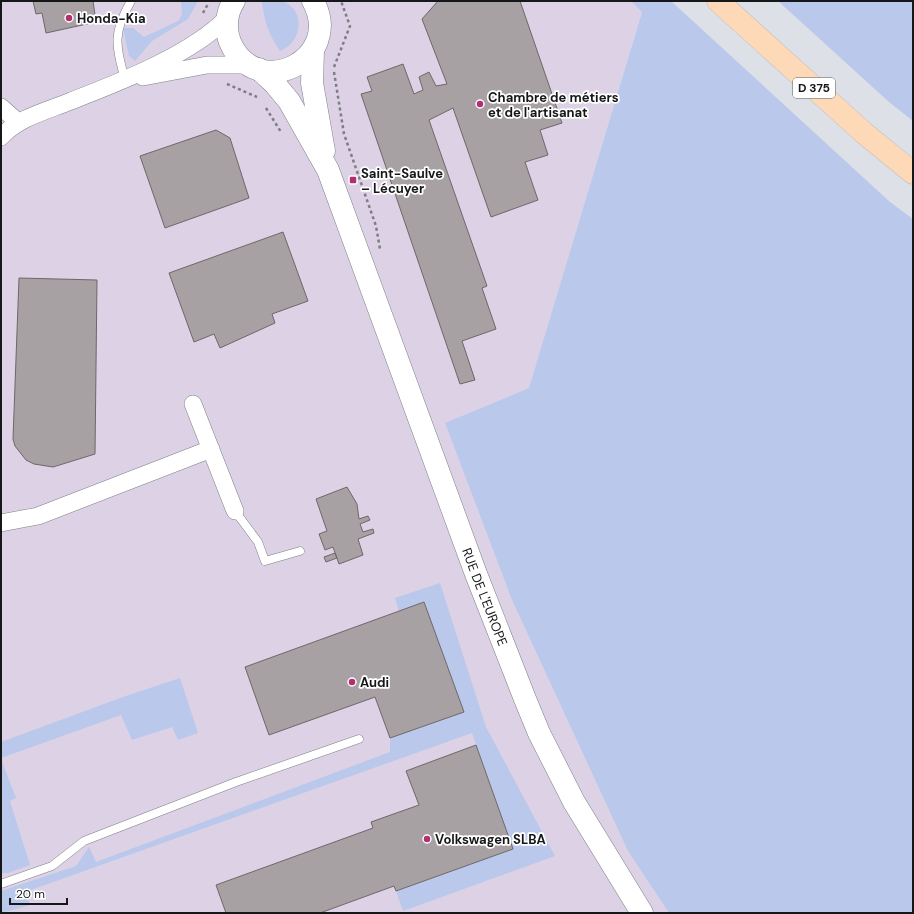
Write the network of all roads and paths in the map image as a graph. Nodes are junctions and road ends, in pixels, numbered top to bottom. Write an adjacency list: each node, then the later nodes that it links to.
1 (131, 1): 10 (lane)
2 (313, 1): 6 (street)
3 (341, 1): 8 (path)
4 (718, 1): 17 (main road, D 375)
5 (231, 7): 7 (street); 10 (street)
6 (313, 50): 7 (street); 16 (street)
7 (254, 67): 10 (street); 16 (street)
8 (334, 68): 9 (path); 18 (path)
9 (329, 78)
10 (125, 80): 14 (street)
11 (224, 82): 12 (path)
12 (260, 98)
13 (1, 107): 14 (street)
14 (18, 122): 15 (street)
15 (1, 136)
16 (328, 170): 18 (street, RUE DE L'EUROPE)
17 (913, 173)
18 (372, 260): 26 (street, RUE DE L'EUROPE)
19 (193, 404): 20 (street)
20 (210, 449): 21 (street); 22 (street)
21 (235, 511): 23 (lane)
22 (1, 523)
23 (300, 551)
24 (359, 739): 25 (lane)
25 (1, 884)
26 (642, 913)

